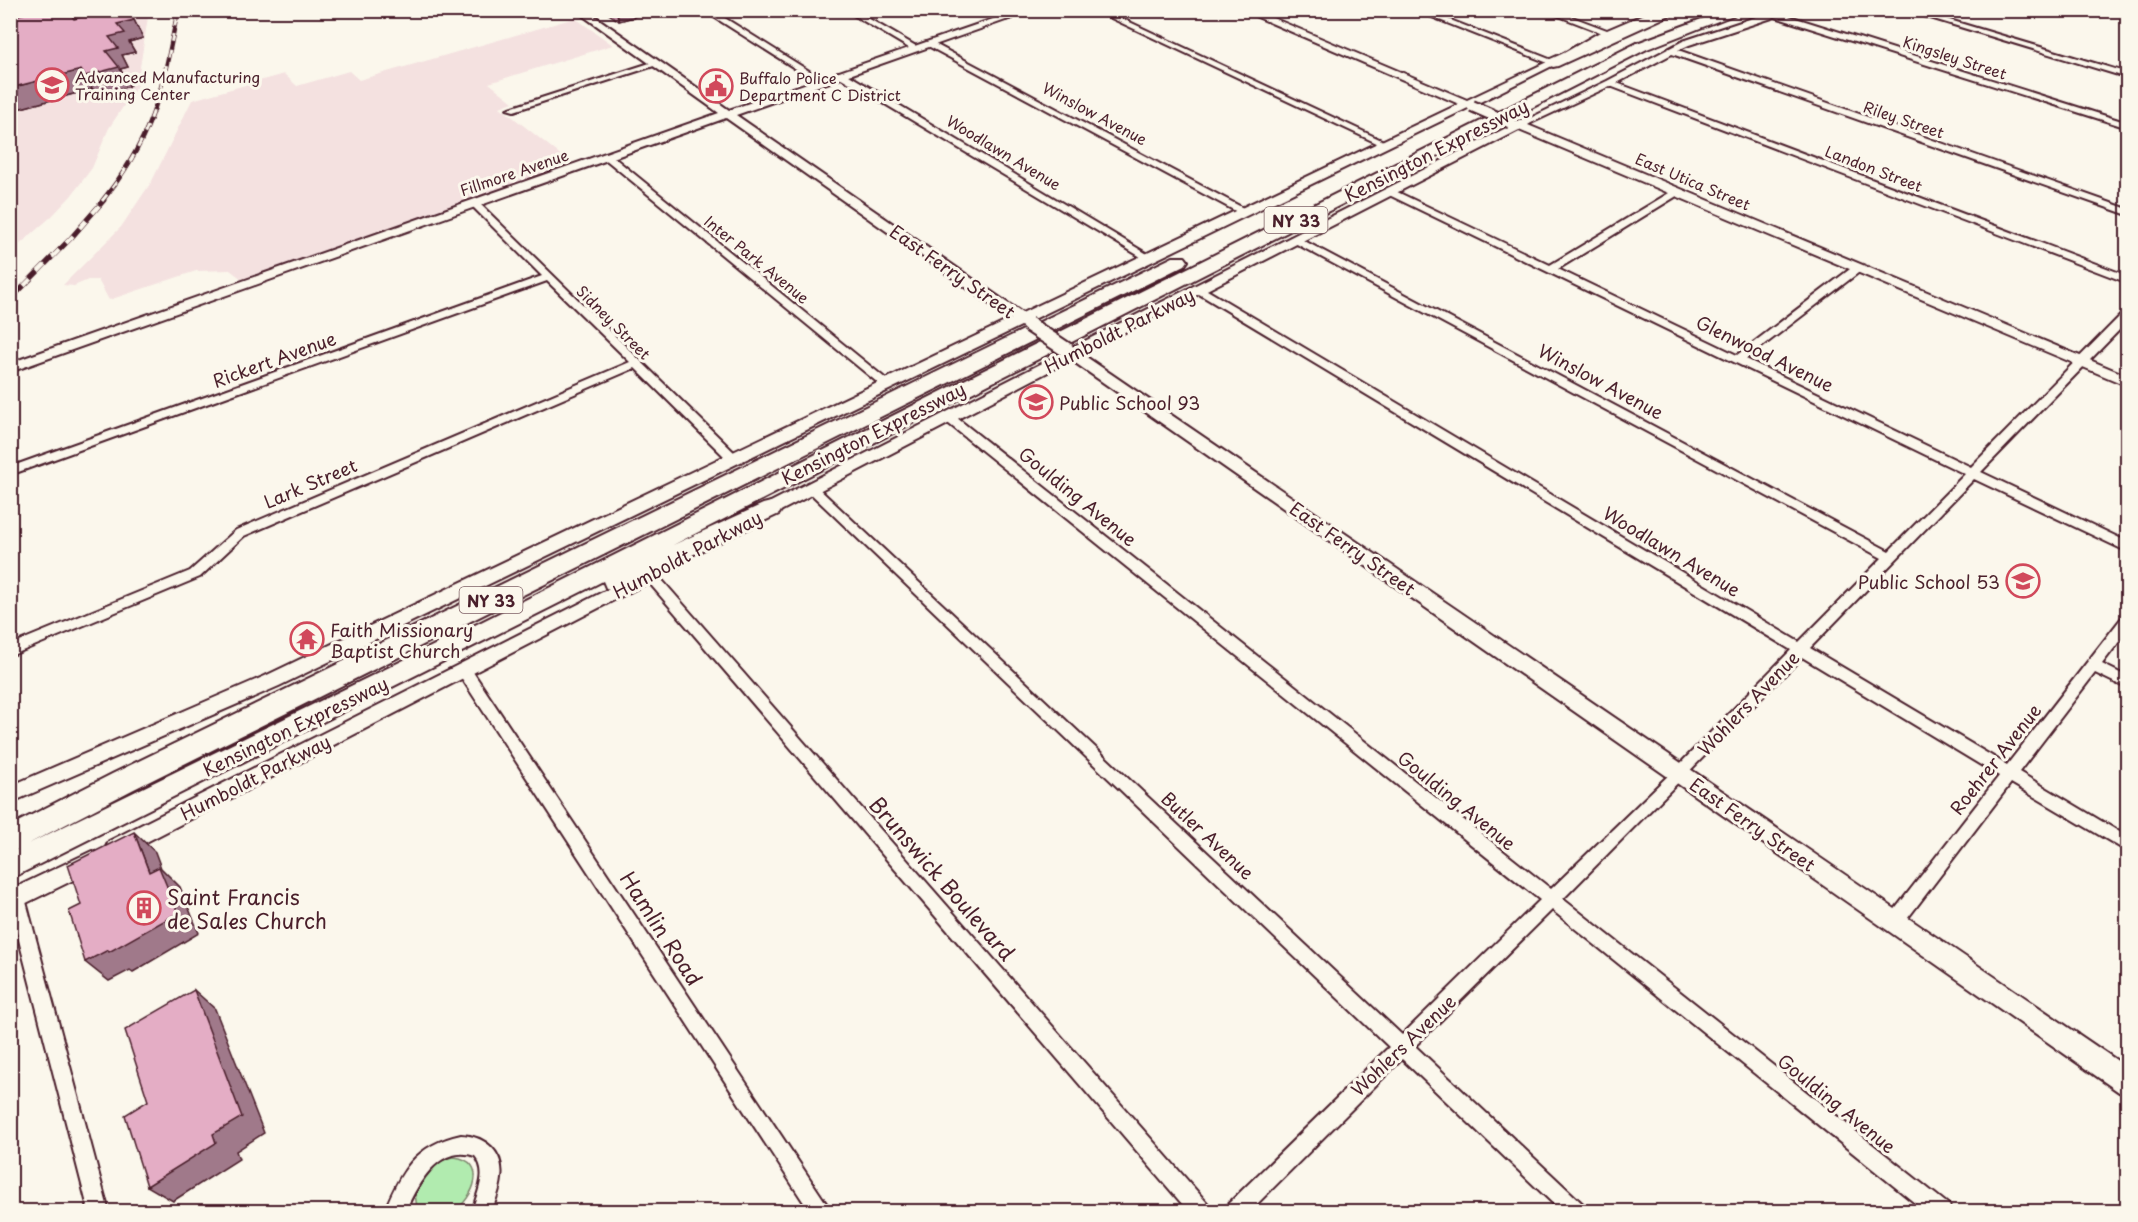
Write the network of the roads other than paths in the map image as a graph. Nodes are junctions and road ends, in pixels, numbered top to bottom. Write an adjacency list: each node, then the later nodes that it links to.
1 (26, 10): 16 (street)
2 (579, 10): 24 (street, East Ferry Street)
3 (706, 10): 27 (street)
4 (849, 10): 21 (street)
5 (993, 10): 18 (street)
6 (1030, 10): 18 (street, Fillmore Avenue)
7 (1097, 10): 34 (street)
8 (1245, 10): 29 (street, East Utica Street)
9 (1417, 10): 23 (street)
10 (1546, 10): 19 (street)
11 (1662, 10): 19 (street)
12 (1675, 10): 23 (highway)
13 (1788, 10): 17 (street, Humboldt Parkway)
14 (1907, 10): 26 (street)
15 (1720, 13): 32 (highway); 67 (highway, Kensington Expressway / NY 33); 75 (highway, Kensington Expressway / NY 33)
16 (10, 14)
17 (1774, 14): 22 (street, Humboldt Parkway); 33 (street, Kingsley Street)
18 (1008, 18): 20 (street, Fillmore Avenue)
19 (1606, 32): 23 (street)
20 (931, 44): 21 (street, Fillmore Avenue); 39 (street, Winslow Avenue)
21 (918, 48): 25 (street, Fillmore Avenue)
22 (1672, 51): 28 (street, Humboldt Parkway); 40 (street, Riley Street)
23 (1553, 63): 29 (street)
24 (656, 64): 30 (street); 31 (street, East Ferry Street)
25 (841, 74): 27 (street, Fillmore Avenue); 42 (street, Woodlawn Avenue)
26 (2127, 76)
27 (820, 81): 31 (street, Fillmore Avenue)
28 (1610, 83): 32 (street, Humboldt Parkway); 46 (street, Landon Street)
29 (1470, 105): 32 (street, East Utica Street, bridge); 34 (street)
30 (511, 109)
31 (727, 114): 35 (street, Fillmore Avenue); 49 (street, East Ferry Street)
32 (1519, 123): 36 (street, Humboldt Parkway); 37 (street, East Utica Street)
33 (2127, 126)
34 (1386, 144): 39 (street)
35 (608, 157): 38 (street, Fillmore Avenue); 56 (street, Inter Park Avenue)
36 (1388, 191): 41 (street, Humboldt Parkway); 44 (street, Glenwood Avenue)
37 (1677, 192): 43 (street, East Utica Street); 44 (street)
38 (475, 204): 45 (street, Sidney Street); 54 (street, Fillmore Avenue)
39 (1244, 212): 42 (street)
40 (2127, 212)
41 (1294, 238): 47 (street, Humboldt Parkway); 64 (street, Winslow Avenue)
42 (1149, 258): 49 (street)
43 (1858, 268): 51 (street); 52 (street, East Utica Street)
44 (1551, 269): 51 (street, Glenwood Avenue)
45 (548, 277): 53 (street, Sidney Street); 59 (street, Rickert Avenue)
46 (2127, 280)
47 (1198, 289): 50 (street, Humboldt Parkway); 68 (street, Woodlawn Avenue)
48 (2127, 314): 52 (street, Wohlers Avenue)
49 (1025, 322): 50 (street, East Ferry Street, bridge); 56 (street)
50 (1069, 352): 57 (street, Humboldt Parkway); 73 (street, East Ferry Street)
51 (1738, 360): 60 (street, Glenwood Avenue)
52 (2080, 362): 55 (street, East Utica Street); 60 (street, Wohlers Avenue)
53 (635, 364): 58 (street, Sidney Street); 69 (street, Lark Street)
54 (10, 368)
55 (2127, 382)
56 (887, 385): 58 (street)
57 (948, 417): 61 (street, Humboldt Parkway); 82 (street, Goulding Avenue)
58 (734, 459): 76 (street)
59 (10, 471)
60 (1972, 474): 63 (street, Glenwood Avenue); 64 (street, Wohlers Avenue)
61 (811, 488): 62 (street, Humboldt Parkway); 84 (street, Butler Avenue)
62 (771, 509): 65 (street, Humboldt Parkway); 67 (highway)
63 (2127, 548)
64 (1890, 557): 68 (street, Wohlers Avenue)
65 (650, 575): 71 (street, Humboldt Parkway); 94 (street, Brunswick Boulevard)
66 (2127, 620): 70 (street, Roehrer Avenue)
67 (462, 643): 80 (highway, Kensington Expressway / NY 33)
68 (1800, 649): 73 (street, Wohlers Avenue); 74 (street, Woodlawn Avenue)
69 (10, 651)
70 (2092, 665): 72 (street); 74 (street, Roehrer Avenue)
71 (465, 670): 81 (street, Humboldt Parkway); 93 (street, Hamlin Road)
72 (2127, 684)
73 (1680, 773): 82 (street, Wohlers Avenue); 83 (street, East Ferry Street)
74 (2007, 774): 79 (street, Woodlawn Avenue); 83 (street, Roehrer Avenue)
75 (122, 782): 77 (highway); 78 (highway, Kensington Expressway / NY 33)
76 (10, 795)
77 (10, 824)
78 (10, 840)
79 (2127, 846)
80 (10, 867)
81 (14, 900): 88 (street)
82 (1551, 900): 84 (street, Wohlers Avenue); 97 (street, Goulding Avenue)
83 (1894, 922): 85 (street, East Ferry Street)
84 (1402, 1046): 95 (street, Wohlers Avenue); 96 (street, Butler Avenue)
85 (2127, 1083)
86 (413, 1174): 87 (street); 89 (street); 90 (street)
87 (490, 1185): 91 (street); 92 (street)
88 (99, 1212)
89 (394, 1212)
90 (406, 1212)
91 (474, 1212)
92 (482, 1212)
93 (822, 1212)
94 (1202, 1212)
95 (1234, 1212)
96 (1577, 1212)
97 (1942, 1212)

